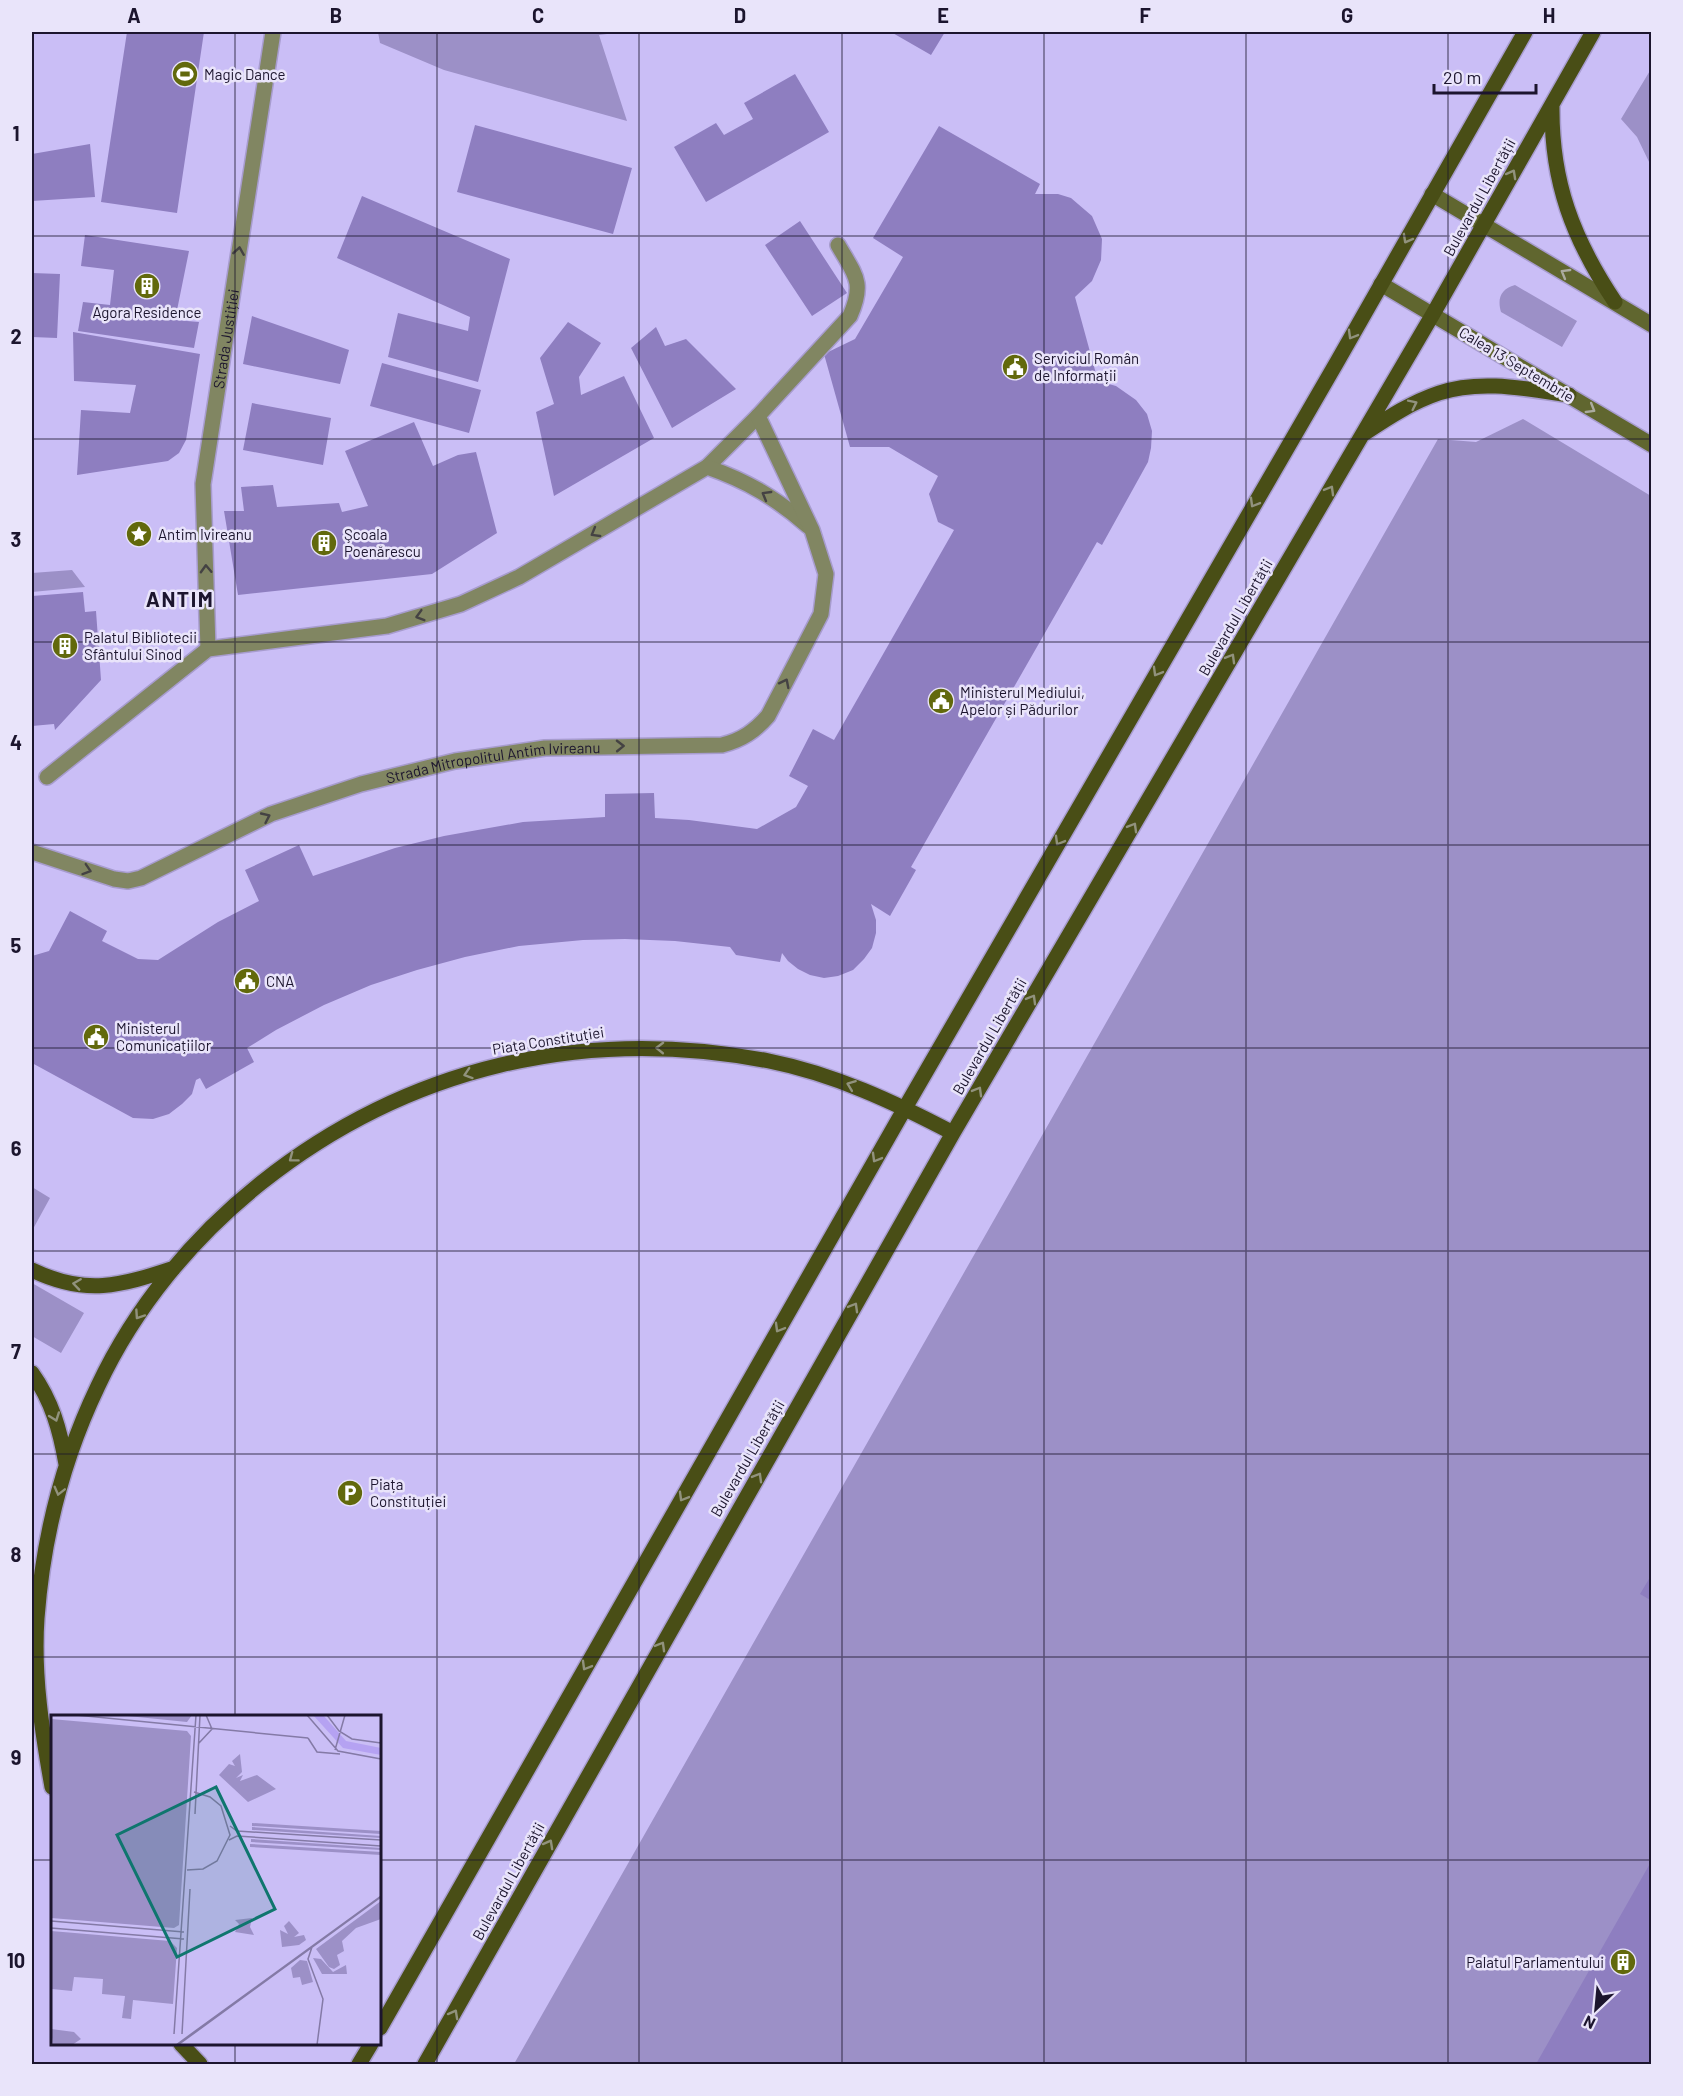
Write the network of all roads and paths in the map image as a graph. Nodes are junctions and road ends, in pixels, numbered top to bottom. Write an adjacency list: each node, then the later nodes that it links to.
1 (273, 32): 18 (street, Strada Justiției, one-way to 1)
2 (1525, 32): 5 (main road)
3 (1593, 32): 4 (main road, Bulevardul Libertății)
4 (1552, 104): 6 (main road, Bulevardul Libertății, one-way to 4); 9 (main road)
5 (1432, 194): 6 (main road); 8 (main road, one-way to 8)
6 (1484, 225): 9 (main road, one-way to 6); 10 (main road, Bulevardul Libertății)
7 (838, 245): 13 (street)
8 (1381, 284): 10 (main road, Calea 13 Septembrie); 21 (main road, one-way to 21)
9 (1615, 302): 11 (main road)
10 (1433, 314): 12 (main road, Calea 13 Septembrie); 14 (main road, Bulevardul Libertății)
11 (1652, 325)
12 (1569, 395): 14 (main road, one-way to 12); 15 (main road, Calea 13 Septembrie, one-way to 15)
13 (758, 416): 16 (street); 17 (street, Strada Mitropolitul Antim Ivireanu)
14 (1363, 434): 22 (main road, Bulevardul Libertății, one-way to 14)
15 (1652, 445)
16 (707, 467): 17 (street, one-way to 16); 18 (street, one-way to 18)
17 (812, 530): 20 (street, Strada Mitropolitul Antim Ivireanu, one-way to 17)
18 (208, 649): 19 (street)
19 (47, 777)
20 (32, 852)
21 (905, 1108): 22 (main road, Piața Constituției); 23 (main road, Piața Constituției, one-way to 23); 28 (main road, one-way to 28)
22 (953, 1133): 33 (main road, Bulevardul Libertății, one-way to 22)
23 (174, 1268): 24 (main road, one-way to 24); 26 (main road, Piața Constituției, one-way to 26)
24 (32, 1270)
25 (32, 1373): 26 (main road, one-way to 26)
26 (66, 1466): 27 (main road, Piața Constituției, one-way to 27)
27 (51, 1782)
28 (381, 2026)
29 (183, 2045): 31 (main road)
30 (370, 2045): 32 (main road)
31 (200, 2064)
32 (359, 2064)
33 (425, 2064)

